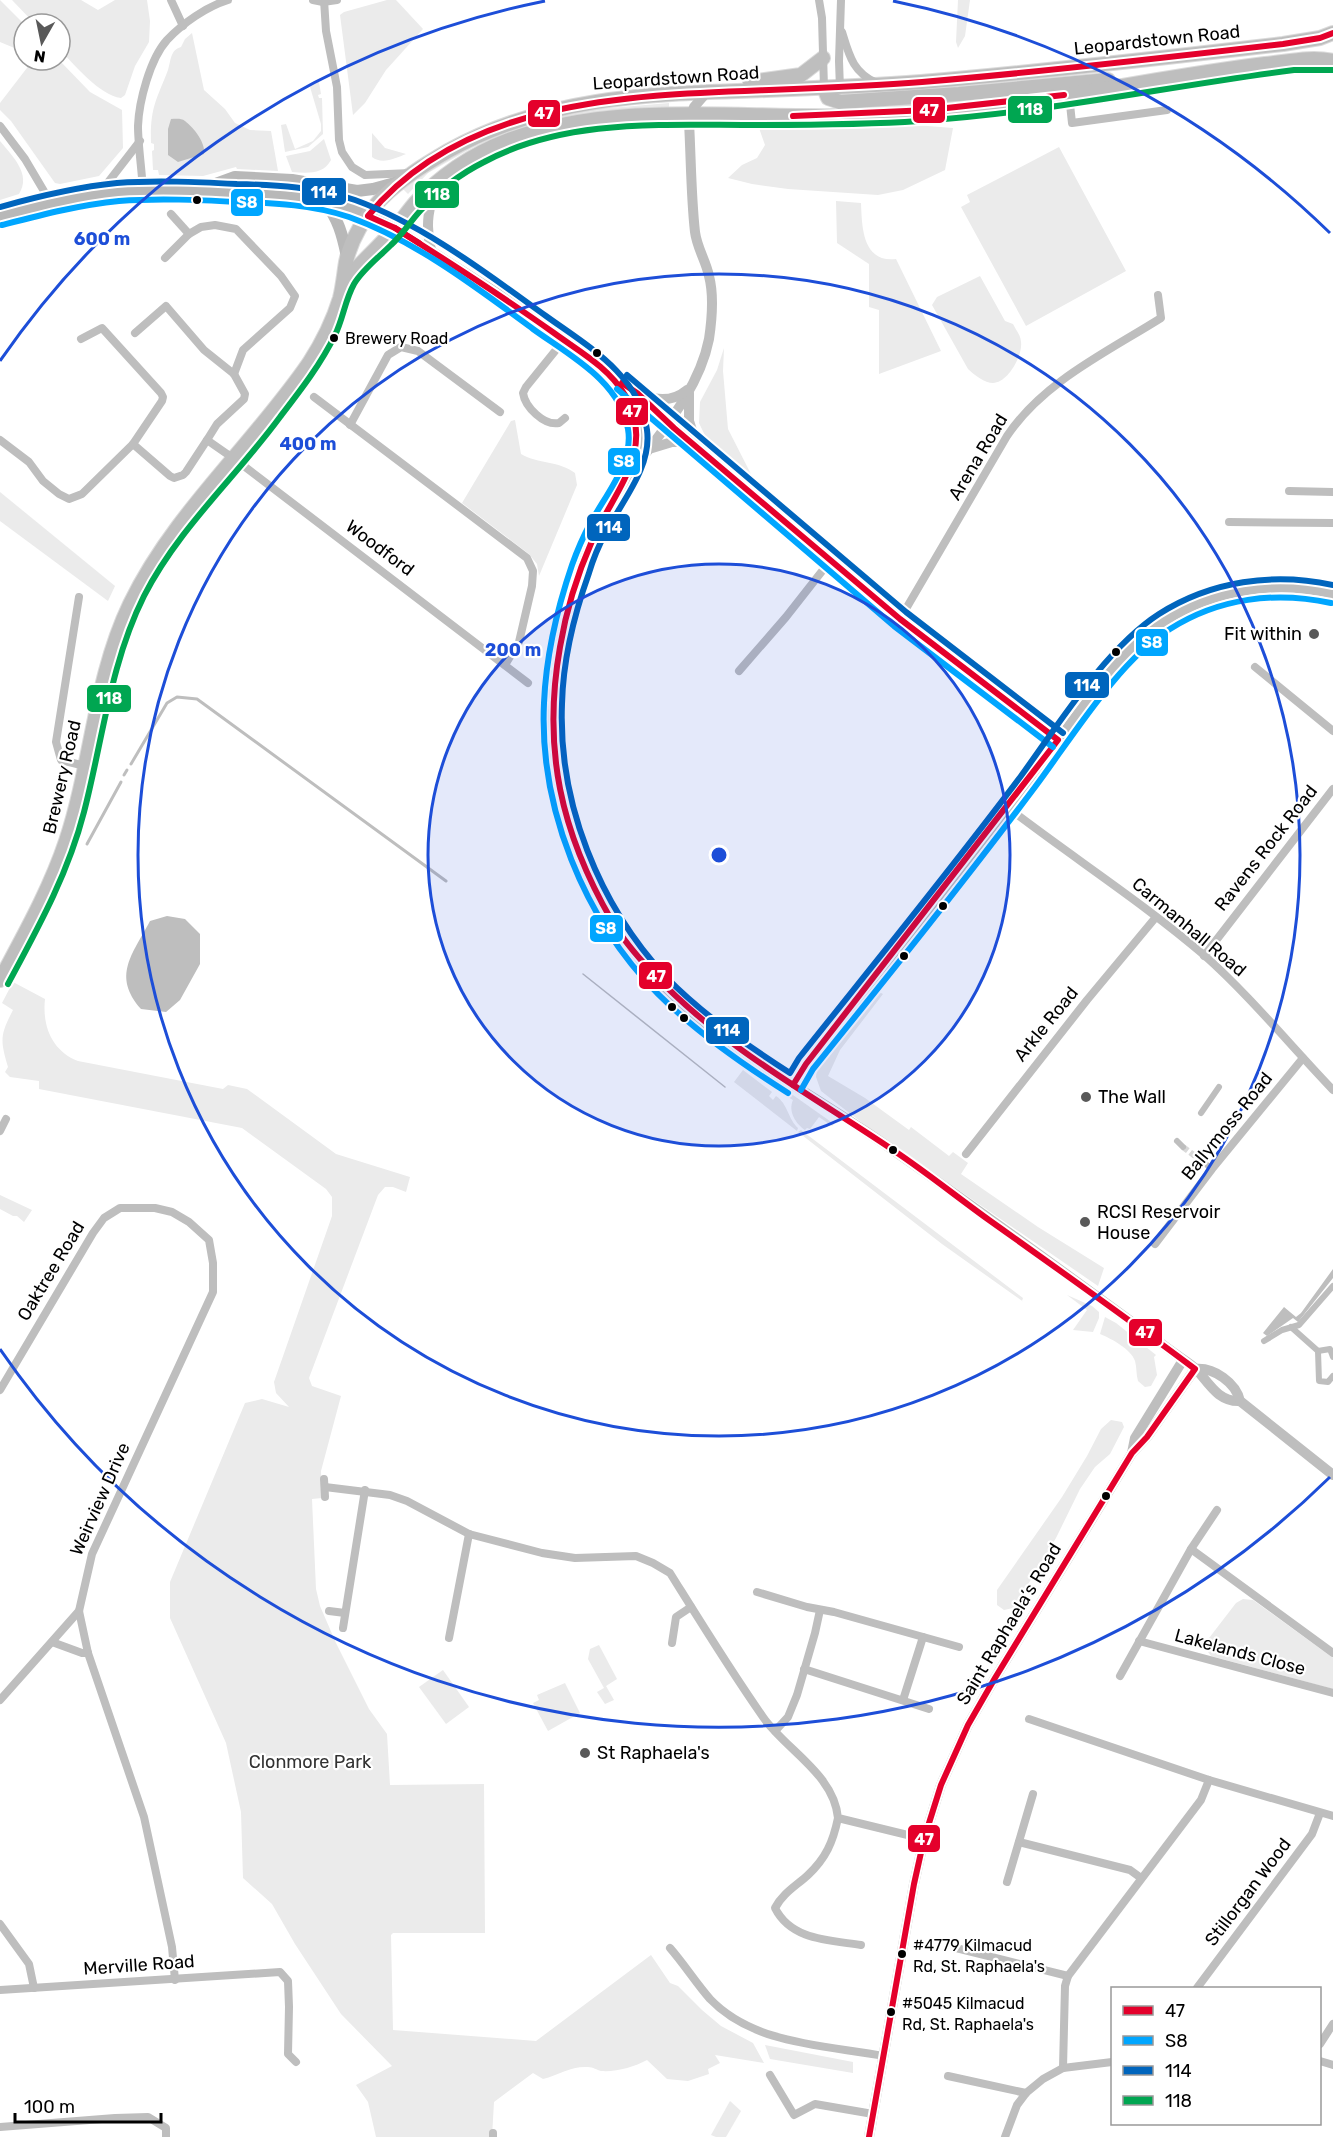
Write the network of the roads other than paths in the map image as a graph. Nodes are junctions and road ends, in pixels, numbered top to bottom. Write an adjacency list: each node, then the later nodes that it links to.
1 (171, 0): 8 (street)
2 (228, 0): 8 (street)
3 (313, 0): 7 (street)
4 (337, 0): 7 (street)
5 (819, 0): 11 (street)
6 (841, 0): 9 (street)
7 (324, 1): 23 (street)
8 (183, 26): 22 (street)
9 (840, 26): 14 (street); 18 (street)
10 (1333, 33): 14 (highway, Leopardstown Road)
11 (823, 58): 15 (street); 16 (highway)
12 (1333, 62): 13 (highway, Leopardstown Road)
13 (1232, 68): 17 (highway, Leopardstown Road); 18 (highway)
14 (882, 85): 18 (highway, Leopardstown Road)
15 (824, 88): 16 (highway, Leopardstown Road); 18 (highway, Leopardstown Road)
16 (707, 92): 20 (street); 23 (highway, Leopardstown Road)
17 (1069, 94): 18 (highway, Leopardstown Road); 19 (street)
18 (840, 102): 20 (highway, Leopardstown Road)
19 (1167, 111)
20 (690, 115): 24 (highway, Leopardstown Road); 45 (street)
21 (0, 126): 29 (street)
22 (140, 141): 25 (street); 27 (street)
23 (407, 177): 26 (main road); 32 (highway, Leopardstown Road)
24 (441, 180): 33 (highway, Leopardstown Road); 35 (street)
25 (143, 190): 26 (main road); 27 (main road)
26 (198, 190): 28 (main road)
27 (99, 194): 29 (main road)
28 (324, 201): 32 (main road); 36 (main road)
29 (51, 202): 31 (main road)
30 (171, 214): 34 (street)
31 (0, 216)
32 (368, 216): 33 (main road); 36 (highway, Brewery Road)
33 (395, 228): 35 (street); 38 (highway, Brewery Road)
34 (189, 234): 37 (street); 43 (street)
35 (430, 250): 42 (street)
36 (347, 257): 38 (highway, Brewery Road)
37 (165, 258)
38 (344, 282): 57 (highway, Brewery Road)
39 (1158, 295): 66 (street, Arena Road)
40 (135, 333): 43 (street)
41 (81, 339): 54 (street)
42 (564, 340): 44 (street); 49 (street)
43 (234, 374): 53 (street)
44 (611, 376): 46 (street); 58 (street)
45 (689, 389): 46 (street); 50 (street); 55 (street)
46 (637, 393): 50 (street)
47 (314, 397): 51 (street)
48 (500, 412): 51 (street)
49 (565, 418)
50 (668, 422): 55 (street); 56 (street)
51 (350, 425): 67 (street)
52 (0, 440): 54 (street)
53 (207, 440): 54 (street); 57 (street, Woodford)
54 (133, 444)
55 (694, 445): 56 (street); 63 (street)
56 (649, 449): 58 (street)
57 (234, 458): 67 (street, Woodford); 73 (highway, Brewery Road)
58 (628, 476): 80 (street)
59 (1289, 491): 60 (street)
60 (1333, 492)
61 (1229, 522): 62 (street)
62 (1333, 523)
63 (830, 561): 66 (street); 69 (street)
64 (1333, 594): 72 (street)
65 (79, 597): 73 (street)
66 (900, 619): 72 (street)
67 (505, 665): 70 (street, Woodford)
68 (1255, 667): 71 (street)
69 (739, 671)
70 (528, 683)
71 (1333, 731)
72 (1058, 740): 75 (street)
73 (85, 766): 78 (highway, Brewery Road)
74 (1333, 789): 77 (street, Ravens Rock Road)
75 (1007, 807): 76 (street, Carmanhall Road); 80 (street)
76 (1156, 917): 77 (street, Carmanhall Road); 88 (street, Arkle Road)
77 (1204, 956): 79 (street, Carmanhall Road)
78 (0, 980)
79 (1303, 1058): 82 (street, Carmanhall Road); 90 (street, Ballymoss Road)
80 (793, 1085): 99 (street)
81 (1219, 1087): 83 (street)
82 (1333, 1090)
83 (1201, 1113)
84 (6, 1119): 85 (street)
85 (0, 1131)
86 (1177, 1141): 87 (street)
87 (1183, 1146)
88 (966, 1154)
89 (1203, 1162): 90 (street)
90 (1212, 1169): 92 (street, Ballymoss Road)
91 (189, 1222): 104 (street, Oaktree Road); 116 (street, Weirview Drive)
92 (1155, 1244)
93 (1333, 1286): 94 (street)
94 (1291, 1327): 95 (street); 97 (street)
95 (1264, 1341)
96 (1332, 1348): 97 (street); 98 (street)
97 (1318, 1351): 102 (street)
98 (1333, 1357)
99 (1183, 1360): 100 (street); 106 (street, Saint Raphaela’s Road)
100 (1195, 1369): 105 (street); 105 (street); 106 (street, Saint Raphaela’s Road)
101 (1333, 1376): 102 (street)
102 (1320, 1381): 103 (street)
103 (1315, 1388)
104 (0, 1390)
105 (1240, 1401): 107 (street)
106 (1132, 1453): 141 (street, Saint Raphaela’s Road)
107 (1333, 1475)
108 (365, 1490): 109 (street); 111 (street); 118 (street)
109 (325, 1497)
110 (1217, 1510): 112 (street, Lakelands Close)
111 (469, 1534): 114 (street); 121 (street)
112 (1191, 1549): 122 (street, Lakelands Close); 127 (street, Lakelands Close)
113 (758, 1592): 115 (street)
114 (691, 1607): 124 (street); 135 (street)
115 (820, 1610): 120 (street); 128 (street)
116 (79, 1611): 123 (street); 126 (street, Weirview Drive)
117 (329, 1611): 118 (street)
118 (345, 1613): 119 (street)
119 (343, 1628)
120 (923, 1637): 125 (street); 132 (street)
121 (449, 1638)
122 (1139, 1641): 129 (street, Lakelands Close); 130 (street, Lakelands Close)
123 (52, 1642): 126 (street); 131 (street)
124 (672, 1643)
125 (960, 1647)
126 (88, 1653): 150 (street, Weirview Drive)
127 (1333, 1653)
128 (804, 1669): 132 (street); 135 (street)
129 (1120, 1676)
130 (1333, 1693)
131 (0, 1700)
132 (903, 1700): 133 (street)
133 (929, 1709)
134 (1029, 1719): 136 (street)
135 (775, 1731): 140 (street)
136 (1209, 1780): 138 (street); 143 (street)
137 (1033, 1794): 142 (street)
138 (1320, 1813): 139 (street); 151 (street, Stillorgan Wood)
139 (1333, 1816)
140 (838, 1818): 141 (street); 146 (street)
141 (924, 1839): 156 (street, Saint Raphaela’s Road)
142 (1019, 1842): 143 (street); 144 (street)
143 (1141, 1878): 149 (street)
144 (1007, 1882)
145 (0, 1924): 152 (street)
146 (861, 1945)
147 (670, 1948): 156 (street)
148 (956, 1948): 149 (street)
149 (1068, 1976): 159 (street)
150 (175, 1980): 152 (street, Merville Road); 157 (street, Merville Road)
151 (1198, 1987)
152 (34, 1988): 153 (street, Merville Road)
153 (0, 1990)
154 (1333, 2024): 155 (street)
155 (1321, 2042)
156 (884, 2056): 163 (street, Saint Raphaela’s Road)
157 (296, 2061)
158 (1111, 2062): 159 (street)
159 (1063, 2068): 162 (street)
160 (770, 2075): 163 (street)
161 (948, 2076): 162 (street)
162 (1026, 2093): 167 (street)
163 (873, 2114): 166 (street, Saint Raphaela’s Road)
164 (0, 2127): 165 (street)
165 (166, 2137)
166 (869, 2137)
167 (1005, 2137)

